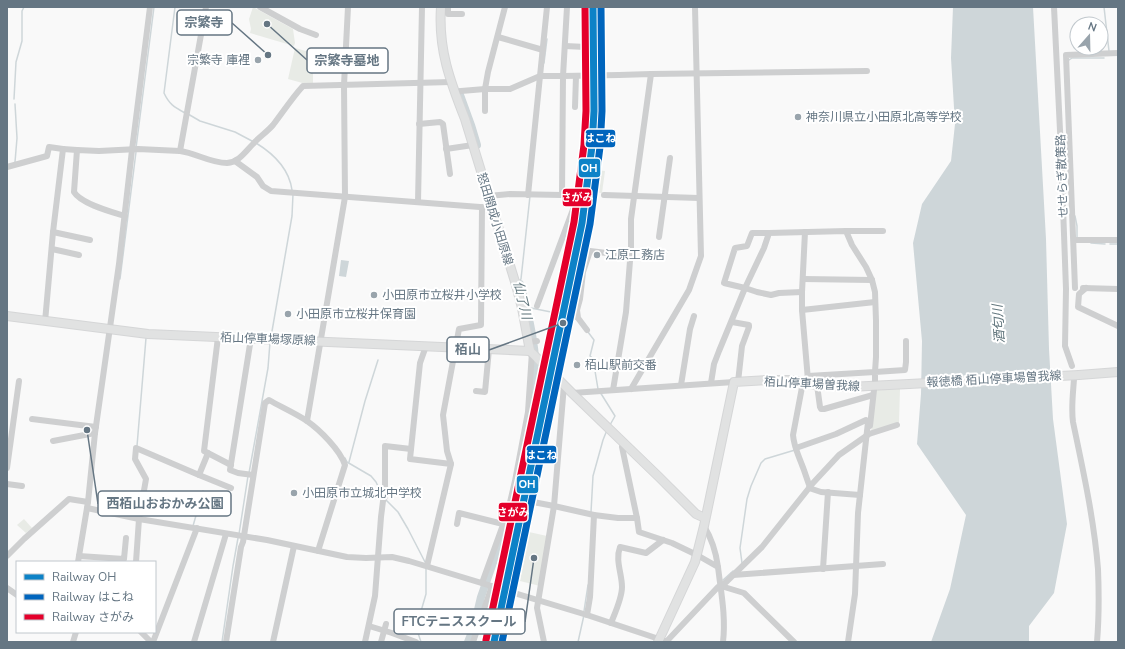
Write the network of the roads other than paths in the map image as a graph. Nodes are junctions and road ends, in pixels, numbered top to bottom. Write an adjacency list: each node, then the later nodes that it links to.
1 (150, 7): 35 (street)
2 (206, 7): 38 (street)
3 (260, 7): 13 (street)
4 (348, 7): 27 (street)
5 (422, 7): 26 (street)
6 (505, 7): 14 (street)
7 (547, 7): 17 (street)
8 (568, 7): 15 (street)
9 (695, 7): 21 (street)
10 (1054, 7): 73 (street, せせらぎ散策路)
11 (445, 12): 12 (street); 25 (main road, 怒田開成小田原線)
12 (462, 14)
13 (316, 35)
14 (498, 37): 17 (street); 28 (street)
15 (565, 46): 16 (street); 23 (street)
16 (586, 47)
17 (543, 50): 22 (street)
18 (1118, 53): 62 (street)
19 (867, 70): 21 (street)
20 (652, 74): 21 (street); 24 (street); 47 (street)
21 (697, 74): 50 (street)
22 (540, 76): 23 (street); 28 (street); 43 (street)
23 (564, 76): 24 (street); 44 (street)
24 (576, 76): 30 (street)
25 (451, 82): 26 (street); 29 (main road, 怒田開成小田原線)
26 (420, 84): 27 (street); 32 (street)
27 (344, 85): 40 (street); 48 (street)
28 (485, 89): 29 (street); 31 (street)
29 (457, 92): 33 (main road, 怒田開成小田原線)
30 (575, 107)
31 (485, 111)
32 (419, 124): 36 (street); 51 (street)
33 (473, 145): 36 (street); 46 (main road, 怒田開成小田原線)
34 (63, 149): 37 (street); 41 (street); 57 (street)
35 (135, 149): 37 (street); 38 (street); 54 (street)
36 (446, 149): 42 (street)
37 (77, 150): 54 (street)
38 (180, 150): 40 (street)
39 (670, 158): 49 (street)
40 (234, 161): 48 (street)
41 (7, 167)
42 (450, 174)
43 (528, 194): 44 (street); 46 (street)
44 (562, 195): 76 (street)
45 (604, 195): 47 (street)
46 (491, 196): 53 (main road, 怒田開成小田原線)
47 (634, 196): 49 (street); 66 (street)
48 (344, 197): 51 (street); 88 (street)
49 (665, 197): 50 (street); 60 (street)
50 (699, 198): 105 (street)
51 (418, 202): 52 (street)
52 (482, 207): 53 (street); 91 (street)
53 (493, 208): 90 (main road, 怒田開成小田原線)
54 (125, 216): 83 (street)
55 (846, 231): 56 (street); 58 (street); 68 (street)
56 (883, 231)
57 (53, 232): 61 (street); 64 (street)
58 (805, 232): 59 (street); 67 (street)
59 (769, 233): 69 (street); 69 (street)
60 (659, 236)
61 (90, 240)
62 (1074, 240): 63 (street); 70 (street)
63 (1118, 240)
64 (52, 249): 65 (street); 80 (street)
65 (79, 255)
66 (631, 256): 84 (street); 106 (street)
67 (802, 279): 68 (street); 74 (street)
68 (872, 280): 75 (street)
69 (745, 288): 74 (street); 81 (street)
70 (1075, 288): 71 (street); 73 (street)
71 (1086, 288): 72 (street); 82 (street)
72 (1118, 288)
73 (1066, 289): 93 (street, せせらぎ散策路)
74 (802, 292): 77 (street)
75 (875, 302): 77 (street); 94 (street)
76 (536, 306)
77 (802, 310): 98 (street)
78 (7, 316): 80 (main road, 栢山停車場塚原線)
79 (694, 316): 104 (street)
80 (45, 322): 83 (main road, 栢山停車場塚原線)
81 (732, 322): 99 (street); 101 (street)
82 (1118, 326)
83 (111, 330): 85 (main road, 栢山停車場塚原線); 113 (street)
84 (588, 330)
85 (218, 337): 86 (main road, 栢山停車場塚原線); 120 (street)
86 (251, 338): 88 (main road, 栢山停車場塚原線); 122 (street)
87 (906, 341): 94 (street)
88 (320, 342): 89 (main road, 栢山停車場塚原線); 110 (street)
89 (426, 346): 91 (main road, 栢山停車場塚原線); 119 (street)
90 (532, 346): 92 (main road, 栢山停車場塚原線); 103 (main road); 139 (street)
91 (455, 348): 92 (main road, 栢山停車場塚原線); 121 (street)
92 (489, 349): 107 (street)
93 (1072, 366)
94 (875, 372): 98 (street); 100 (street)
95 (1118, 372): 96 (main road)
96 (1076, 377): 102 (main road, 報徳橋 栢山停車場曽我線, bridge); 185 (street)
97 (19, 381): 114 (street)
98 (809, 381): 99 (main road, 栢山停車場曽我線); 102 (main road, 栢山停車場曽我線); 111 (street); 118 (street)
99 (736, 382): 101 (street); 137 (main road)
100 (874, 382)
101 (711, 383): 104 (street)
102 (909, 384)
103 (564, 385): 108 (main road); 133 (street)
104 (681, 385): 105 (street)
105 (631, 389): 106 (street)
106 (613, 390): 108 (street)
107 (476, 391)
108 (572, 393): 117 (main road)
109 (32, 419): 113 (street)
110 (308, 419): 125 (street); 147 (street)
111 (870, 422): 115 (street); 118 (street)
112 (897, 425): 115 (street)
113 (96, 430): 116 (street); 132 (street)
114 (9, 432): 123 (street)
115 (868, 435): 128 (street); 131 (street)
116 (53, 441)
117 (624, 444): 135 (street); 137 (main road)
118 (796, 448): 128 (street)
119 (411, 449): 121 (street); 150 (street)
120 (208, 453): 122 (street); 124 (street)
121 (451, 464): 154 (street)
122 (231, 465): 125 (street)
123 (7, 468)
124 (199, 475): 129 (street); 136 (street)
125 (253, 475): 142 (street)
126 (7, 484): 127 (street)
127 (22, 486)
128 (810, 487): 130 (street); 158 (street)
129 (231, 488)
130 (828, 492): 131 (street); 157 (street)
131 (860, 495): 155 (street)
132 (88, 505): 136 (street); 149 (street); 151 (street)
133 (554, 506): 134 (street); 146 (street); 164 (street)
134 (594, 515): 135 (street); 165 (street)
135 (636, 518): 144 (street)
136 (139, 519): 140 (street); 152 (street)
137 (704, 522): 148 (main road); 156 (street)
138 (457, 524): 139 (street)
139 (503, 524): 159 (street)
140 (197, 528): 141 (street); 169 (street)
141 (226, 534): 142 (street); 174 (street)
142 (244, 536): 145 (street); 175 (street)
143 (126, 538): 151 (street)
144 (663, 540): 148 (street); 166 (street)
145 (294, 546): 147 (street); 176 (street)
146 (523, 546)
147 (318, 551): 150 (street)
148 (697, 555): 156 (street); 172 (main road)
149 (7, 556)
150 (379, 557): 154 (street); 167 (street)
151 (78, 559)
152 (136, 561)
153 (882, 564): 155 (street)
154 (424, 565): 159 (street)
155 (856, 566): 157 (street); 184 (street)
156 (718, 567): 160 (street)
157 (824, 569): 158 (street)
158 (733, 575): 160 (street)
159 (482, 583): 161 (street)
160 (721, 584): 172 (street); 182 (street); 183 (street)
161 (491, 586): 164 (street); 180 (street)
162 (7, 588): 163 (street)
163 (16, 594)
164 (538, 601): 165 (street); 181 (street)
165 (587, 615): 166 (street)
166 (612, 623): 172 (street)
167 (368, 626): 168 (street); 177 (street)
168 (385, 627): 171 (street); 178 (street)
169 (156, 632)
170 (141, 633): 173 (street)
171 (399, 639): 179 (street)
172 (664, 641)
173 (152, 642)
174 (194, 642)
175 (226, 642)
176 (273, 642)
177 (365, 642)
178 (381, 642)
179 (416, 642)
180 (473, 642)
181 (544, 642)
182 (722, 642)
183 (794, 642)
184 (848, 642)
185 (1097, 642)

